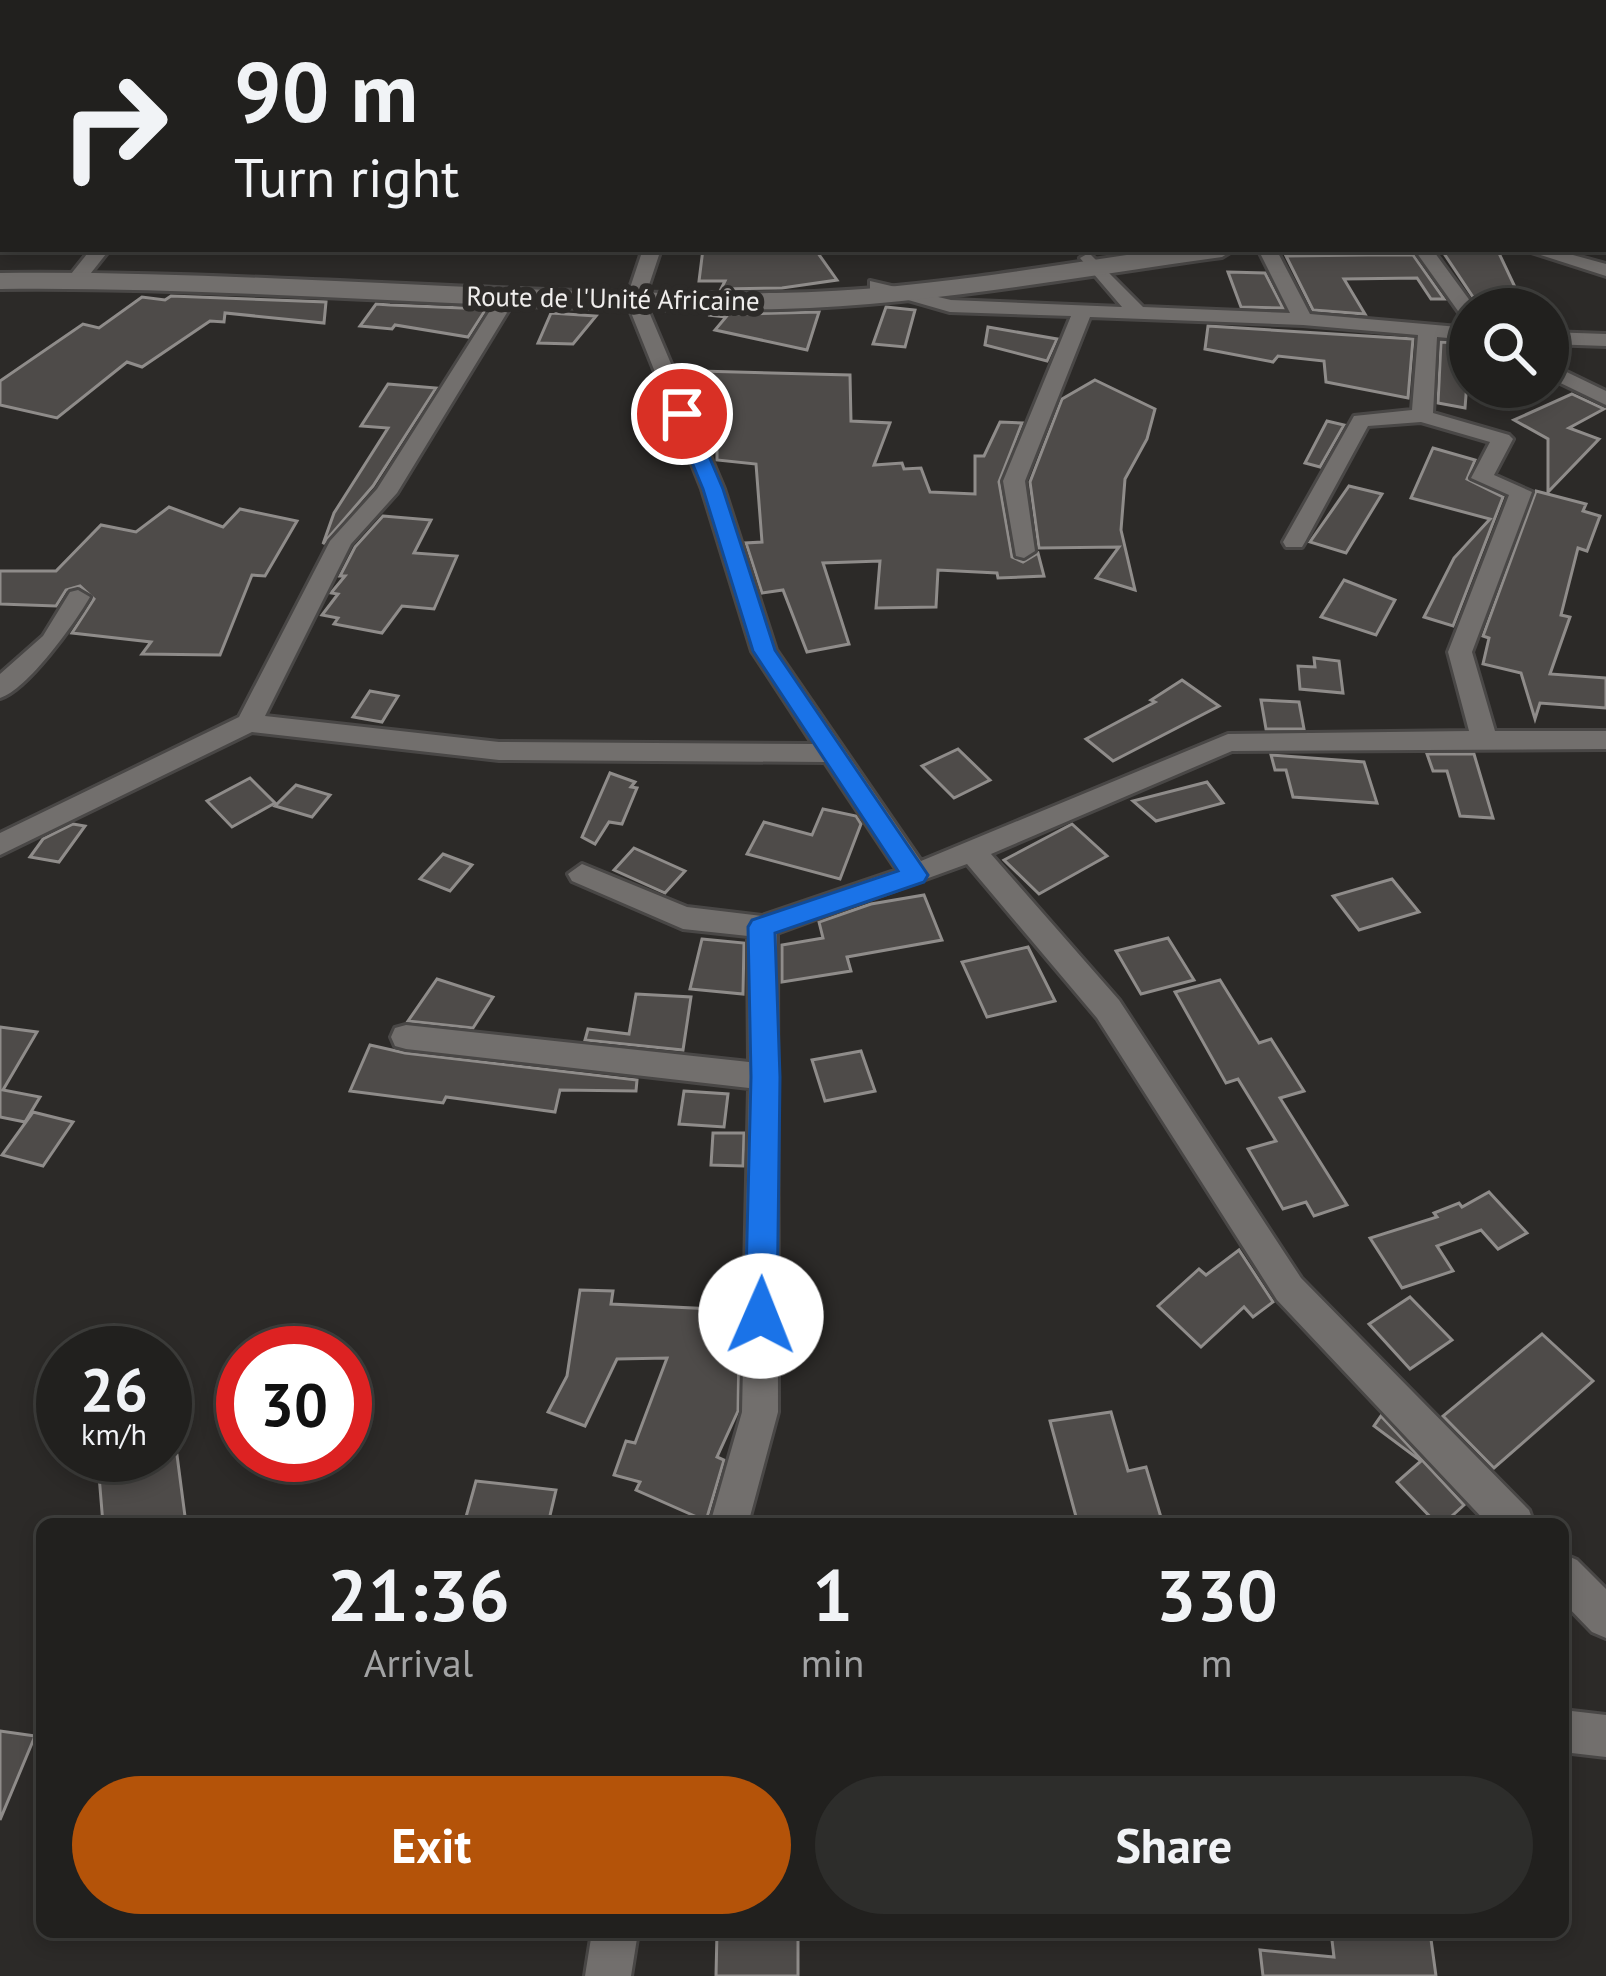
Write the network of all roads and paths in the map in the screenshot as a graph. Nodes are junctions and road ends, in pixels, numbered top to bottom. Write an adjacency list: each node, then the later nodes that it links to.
1 (651, 252): 14 (street)
2 (1141, 252): 7 (main road, Route de l'Unité Africaine)
3 (1192, 252): 7 (main road, Route de l'Unité Africaine)
4 (1269, 252): 18 (street)
5 (1426, 252): 12 (street)
6 (1543, 252): 9 (street)
7 (1092, 262): 13 (main road, Route de l'Unité Africaine); 17 (street)
8 (87, 266): 10 (main road, Route de l'Unité Africaine); 11 (main road, Route de l'Unité Africaine); 14 (main road, Route de l'Unité Africaine); 15 (main road, Route de l'Unité Africaine)
9 (1606, 270)
10 (0, 272)
11 (0, 281)
12 (1452, 288)
13 (887, 289): 14 (main road, Route de l'Unité Africaine); 16 (street)
14 (637, 295): 15 (main road, Route de l'Unité Africaine); 33 (street)
15 (507, 298): 30 (street)
16 (1083, 311): 17 (street); 27 (street)
17 (1138, 313): 18 (street)
18 (1303, 320): 19 (street)
19 (1428, 329): 20 (street); 25 (street)
20 (1449, 332)
21 (1569, 339): 22 (street)
22 (1606, 340)
23 (1569, 380): 24 (street)
24 (1606, 400)
25 (1422, 416): 26 (street); 31 (street)
26 (1294, 542)
27 (1024, 551)
28 (78, 597): 29 (street)
29 (0, 690)
30 (250, 723): 33 (street); 34 (street)
31 (1485, 740): 32 (street); 35 (street)
32 (1606, 740)
33 (833, 753): 37 (street)
34 (0, 844)
35 (973, 851): 37 (street); 42 (street)
36 (581, 874): 38 (street)
37 (915, 875): 38 (street)
38 (762, 927): 40 (street)
39 (406, 1036): 40 (street)
40 (765, 1077): 41 (street)
41 (732, 1518)
42 (1509, 1518)
43 (1569, 1580): 44 (street)
44 (1606, 1618)
45 (1569, 1732): 46 (street)
46 (1606, 1736)
47 (614, 1938): 48 (street)
48 (608, 1976)

